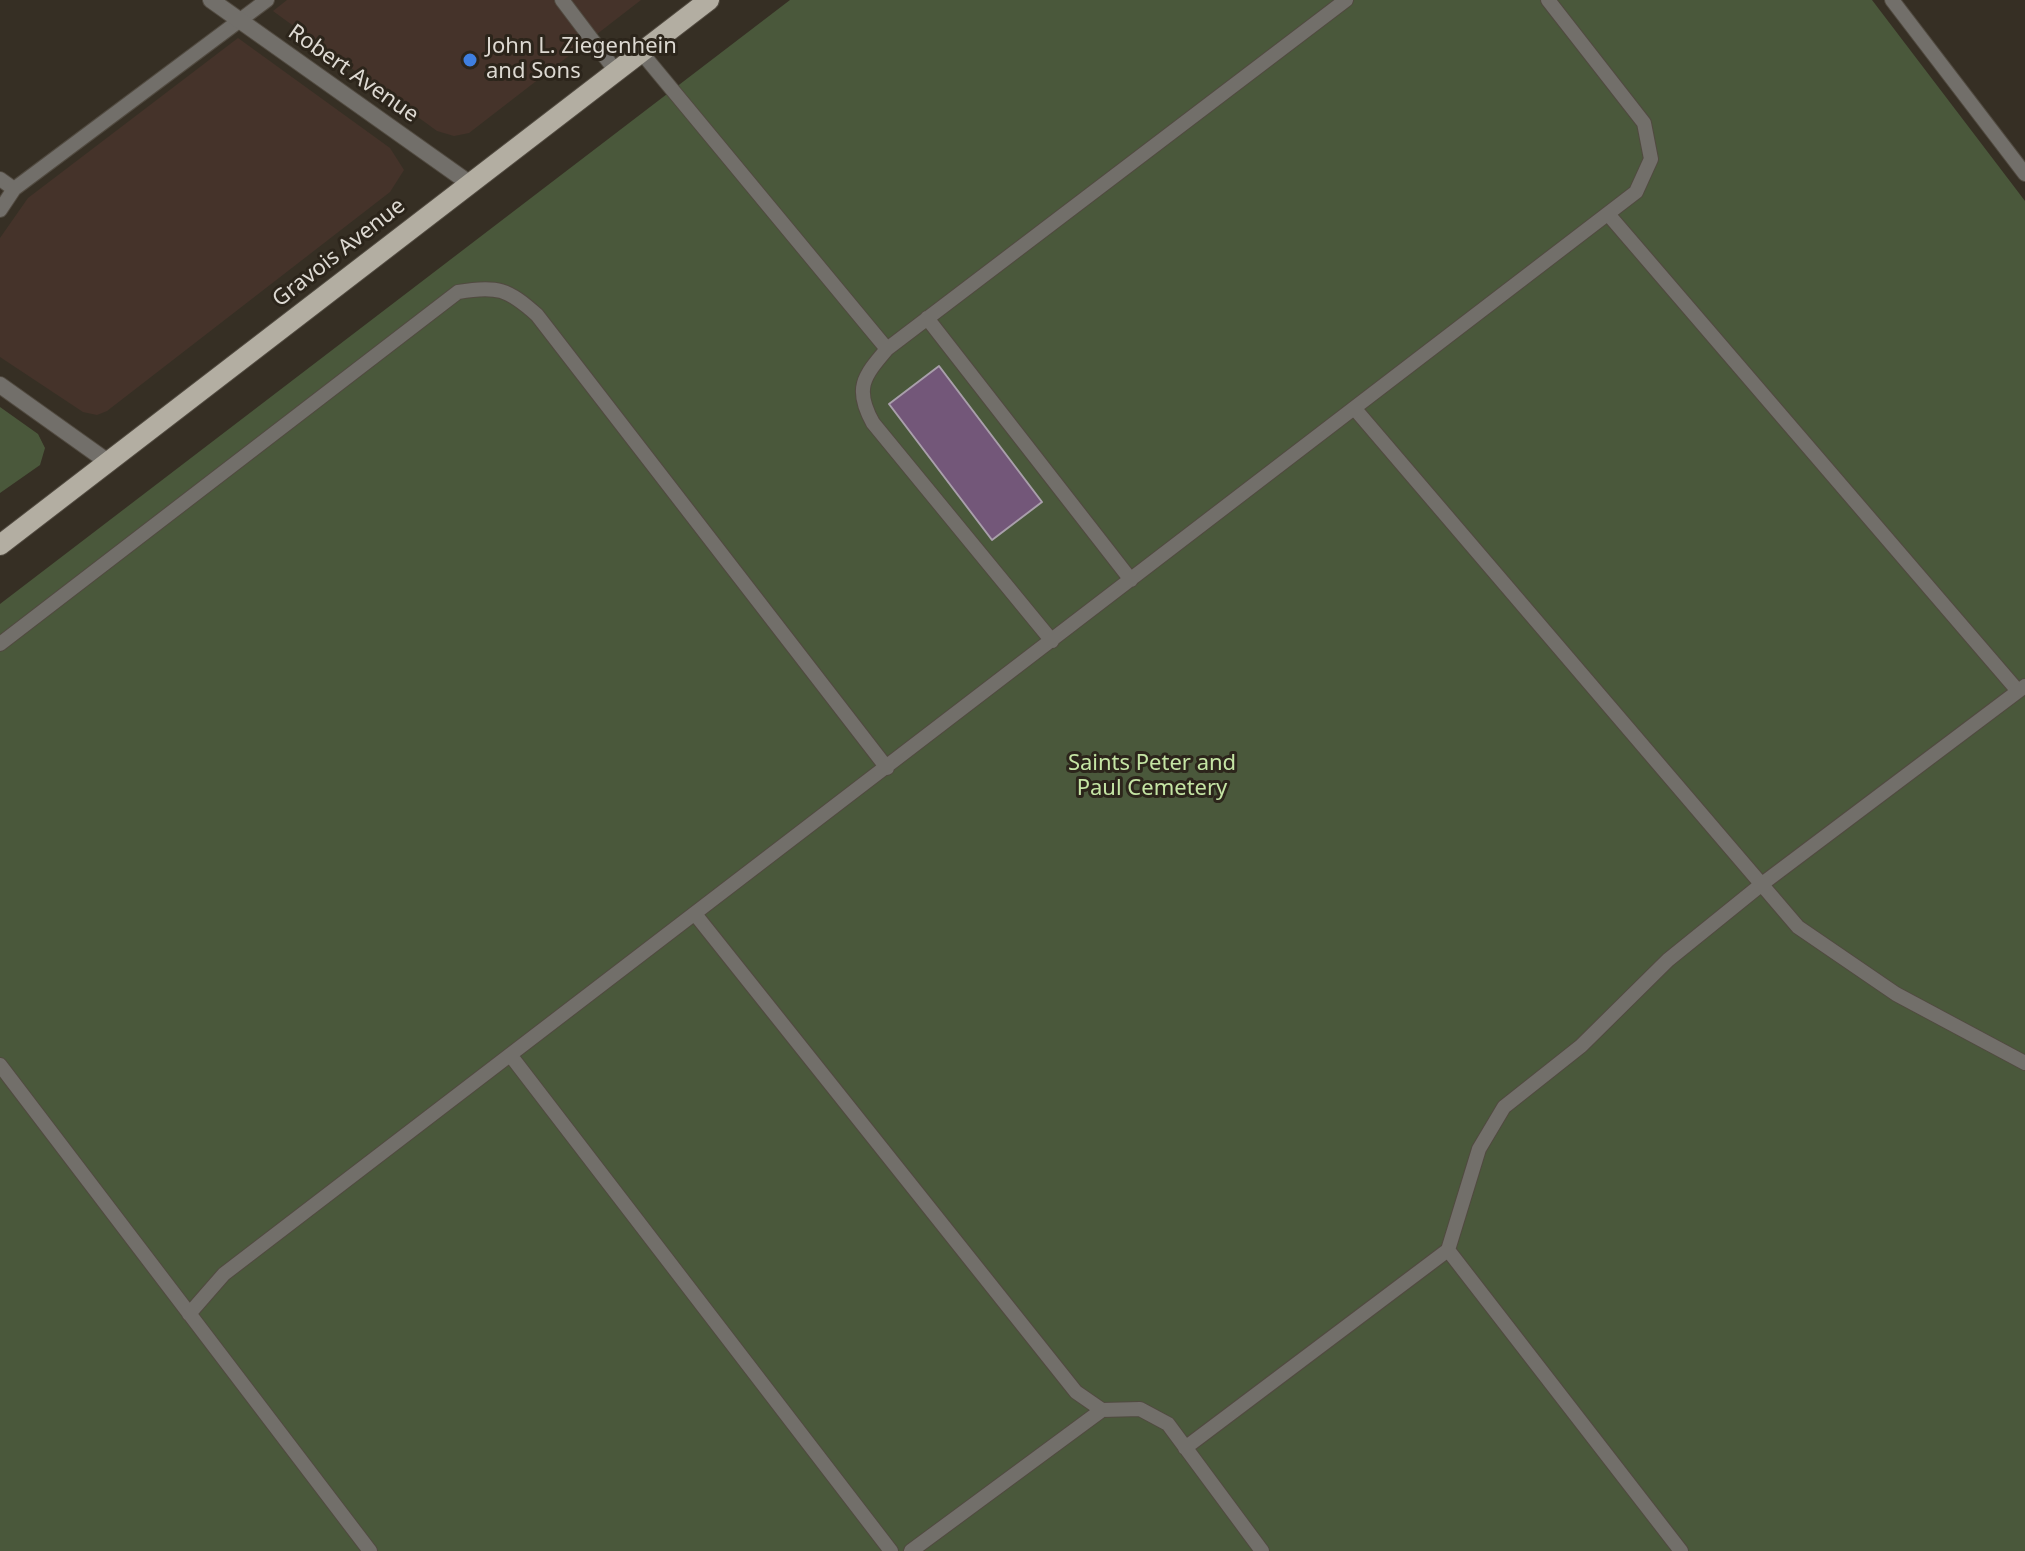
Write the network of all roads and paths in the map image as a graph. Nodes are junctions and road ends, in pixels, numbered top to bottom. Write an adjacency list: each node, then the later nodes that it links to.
1 (211, 0): 8 (street, Robert Avenue)
2 (267, 0): 8 (lane)
3 (562, 0): 10 (lane)
4 (709, 0): 9 (main road, Gravois Avenue)
5 (1346, 0): 17 (lane)
6 (1548, 0): 16 (lane)
7 (1892, 0): 11 (lane)
8 (240, 21): 13 (street, Robert Avenue); 14 (lane)
9 (641, 52): 10 (main road, Gravois Avenue); 18 (lane)
10 (615, 70): 13 (main road, Gravois Avenue)
11 (2025, 174)
12 (0, 179): 14 (lane)
13 (469, 183): 21 (main road, Gravois Avenue)
14 (14, 189): 15 (lane)
15 (0, 210)
16 (1608, 214): 20 (lane); 26 (lane)
17 (927, 318): 18 (lane); 23 (lane)
18 (887, 349): 24 (lane)
19 (0, 385): 21 (street)
20 (1355, 409): 23 (lane); 28 (lane)
21 (108, 462): 22 (main road, Gravois Avenue)
22 (0, 545)
23 (1131, 580): 24 (lane)
24 (1052, 641): 27 (lane)
25 (0, 644): 27 (lane)
26 (2022, 689): 28 (lane)
27 (887, 768): 29 (lane)
28 (1762, 884): 31 (lane); 33 (lane)
29 (695, 914): 30 (lane); 35 (lane)
30 (511, 1056): 34 (lane); 38 (lane)
31 (2025, 1063)
32 (0, 1065): 34 (lane)
33 (1448, 1250): 36 (lane); 41 (lane)
34 (189, 1314): 37 (lane)
35 (1102, 1410): 36 (lane); 39 (lane)
36 (1185, 1448): 40 (lane)
37 (370, 1551)
38 (891, 1551)
39 (911, 1551)
40 (1262, 1551)
41 (1681, 1551)

